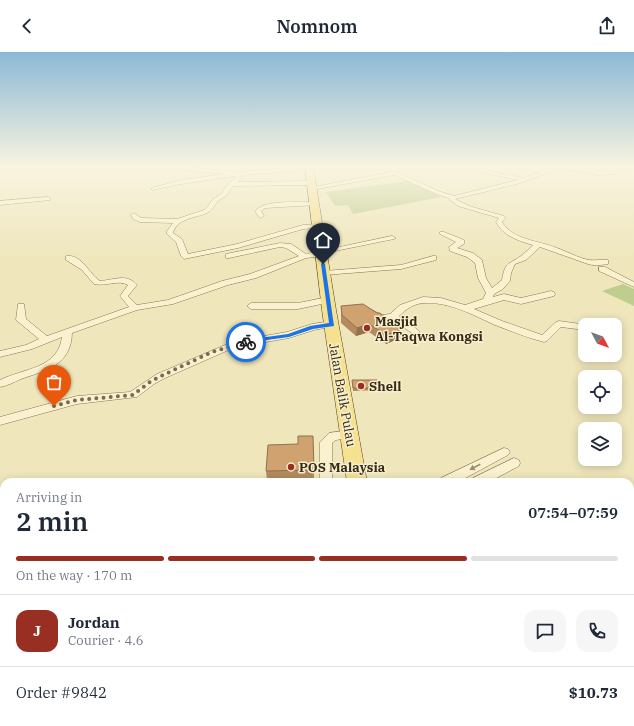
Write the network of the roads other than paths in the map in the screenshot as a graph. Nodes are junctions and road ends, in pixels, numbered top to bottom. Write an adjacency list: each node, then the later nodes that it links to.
1 (220, 197): 9 (street)
2 (313, 197): 6 (main road, Jalan Balik Pulau)
3 (452, 197): 13 (street)
4 (48, 200): 5 (street)
5 (0, 203)
6 (314, 204): 8 (street); 10 (main road, Jalan Balik Pulau)
7 (134, 215): 9 (street)
8 (261, 216)
9 (178, 221): 10 (street)
10 (318, 226): 14 (main road, Jalan Balik Pulau)
11 (442, 233): 22 (street)
12 (392, 238): 14 (street)
13 (538, 245): 20 (street); 22 (street)
14 (321, 253): 16 (street); 19 (main road, Jalan Balik Pulau)
15 (228, 256): 16 (street)
16 (305, 256): 26 (street)
17 (69, 258): 26 (street)
18 (433, 258): 19 (street)
19 (324, 273): 25 (main road, Jalan Balik Pulau)
20 (634, 285)
21 (551, 294): 22 (street)
22 (489, 297): 28 (street)
23 (21, 306): 34 (street)
24 (251, 306): 25 (street)
25 (332, 306): 30 (main road, Jalan Balik Pulau)
26 (135, 308): 32 (street)
27 (364, 308): 29 (street)
28 (465, 308): 29 (street); 31 (street)
29 (393, 316): 33 (street)
30 (332, 324): 37 (street); 38 (main road, Jalan Balik Pulau)
31 (578, 326)
32 (67, 331): 34 (street); 36 (street)
33 (415, 332)
34 (45, 339): 35 (street)
35 (0, 354)
36 (0, 384)
37 (0, 422)
38 (350, 434): 41 (street); 42 (main road, Jalan Balik Pulau)
39 (504, 452): 43 (street, one-way to 43)
40 (514, 463): 44 (street)
41 (326, 478)
42 (356, 478)
43 (454, 478)
44 (486, 478)

